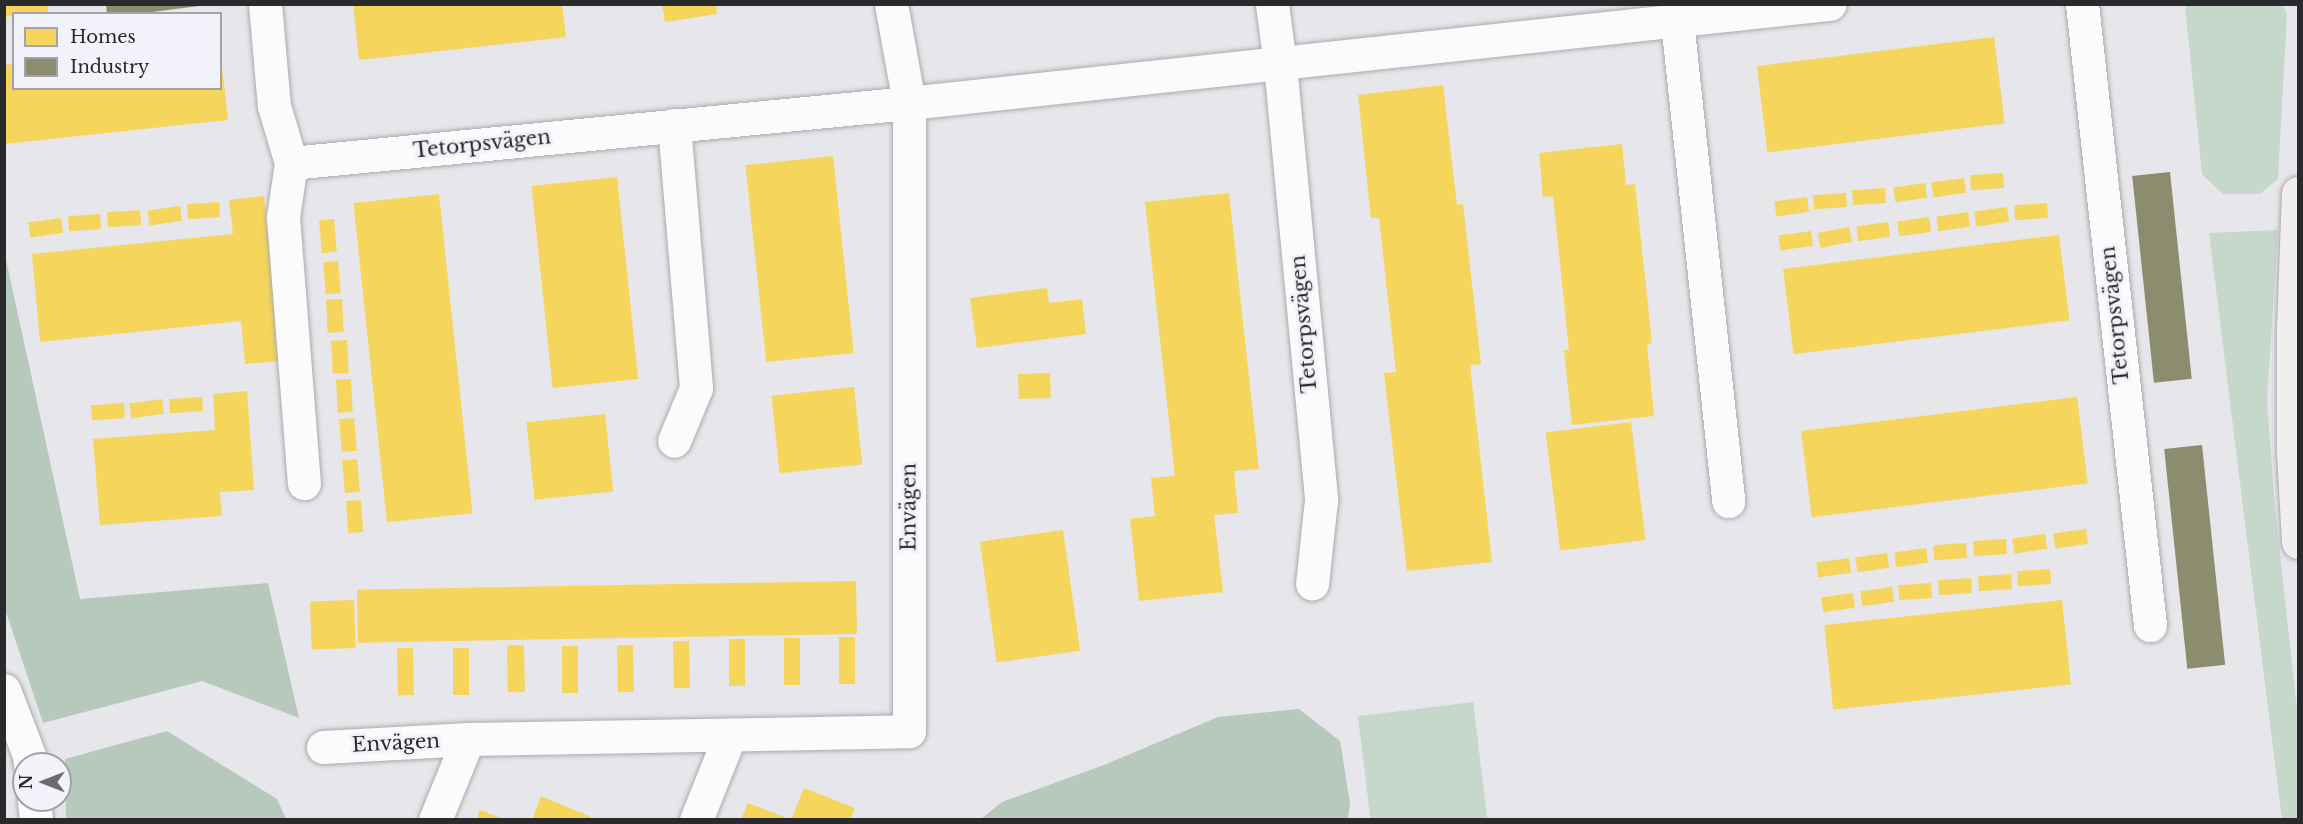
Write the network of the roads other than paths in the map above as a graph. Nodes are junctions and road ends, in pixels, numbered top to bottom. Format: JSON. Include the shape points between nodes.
{"nodes":[{"id":1,"x":265,"y":4,"type":"edge"},
{"id":2,"x":891,"y":4,"type":"edge"},
{"id":3,"x":1272,"y":4,"type":"edge"},
{"id":4,"x":1830,"y":4,"type":"edge"},
{"id":5,"x":2082,"y":4,"type":"edge"},
{"id":6,"x":1677,"y":21,"type":"junction"},
{"id":7,"x":1280,"y":64,"type":"junction"},
{"id":8,"x":909,"y":103,"type":"junction"},
{"id":9,"x":674,"y":125,"type":"junction"},
{"id":10,"x":291,"y":163,"type":"junction"},
{"id":11,"x":2298,"y":193,"type":"edge"},
{"id":12,"x":674,"y":441,"type":"dead end"},
{"id":13,"x":304,"y":483,"type":"dead end"},
{"id":14,"x":1728,"y":501,"type":"dead end"},
{"id":15,"x":2298,"y":542,"type":"edge"},
{"id":16,"x":1312,"y":584,"type":"dead end"},
{"id":17,"x":2150,"y":625,"type":"dead end"},
{"id":18,"x":4,"y":690,"type":"edge"},
{"id":19,"x":730,"y":735,"type":"junction"},
{"id":20,"x":468,"y":739,"type":"junction"},
{"id":21,"x":323,"y":747,"type":"dead end"},
{"id":22,"x":28,"y":752,"type":"edge"},
{"id":23,"x":435,"y":819,"type":"edge"},
{"id":24,"x":696,"y":819,"type":"edge"}],
"edges":[{"from":1,"to":10,"type":"street","via":[[274,106]]},
{"from":2,"to":8,"type":"street"},
{"from":3,"to":7,"type":"street","name":"Tetorpsvägen"},
{"from":4,"to":6,"type":"street","name":"Tetorpsvägen"},
{"from":5,"to":17,"type":"street","name":"Tetorpsvägen"},
{"from":6,"to":7,"type":"street","name":"Tetorpsvägen"},
{"from":6,"to":14,"type":"street"},
{"from":7,"to":8,"type":"street","name":"Tetorpsvägen"},
{"from":7,"to":16,"type":"street","name":"Tetorpsvägen","via":[[1321,500]]},
{"from":8,"to":9,"type":"street","name":"Tetorpsvägen"},
{"from":8,"to":19,"type":"street","name":"Envägen","via":[[909,731]]},
{"from":9,"to":10,"type":"street","name":"Tetorpsvägen"},
{"from":9,"to":12,"type":"street","via":[[696,388]]},
{"from":10,"to":13,"type":"street","via":[[283,217]]},
{"from":11,"to":15,"type":"street","via":[[2293,452]]},
{"from":18,"to":22,"type":"street"},
{"from":19,"to":20,"type":"street","name":"Envägen"},
{"from":19,"to":24,"type":"street"},
{"from":20,"to":21,"type":"street","name":"Envägen"},
{"from":20,"to":23,"type":"street","name":"Envägen"}]}
